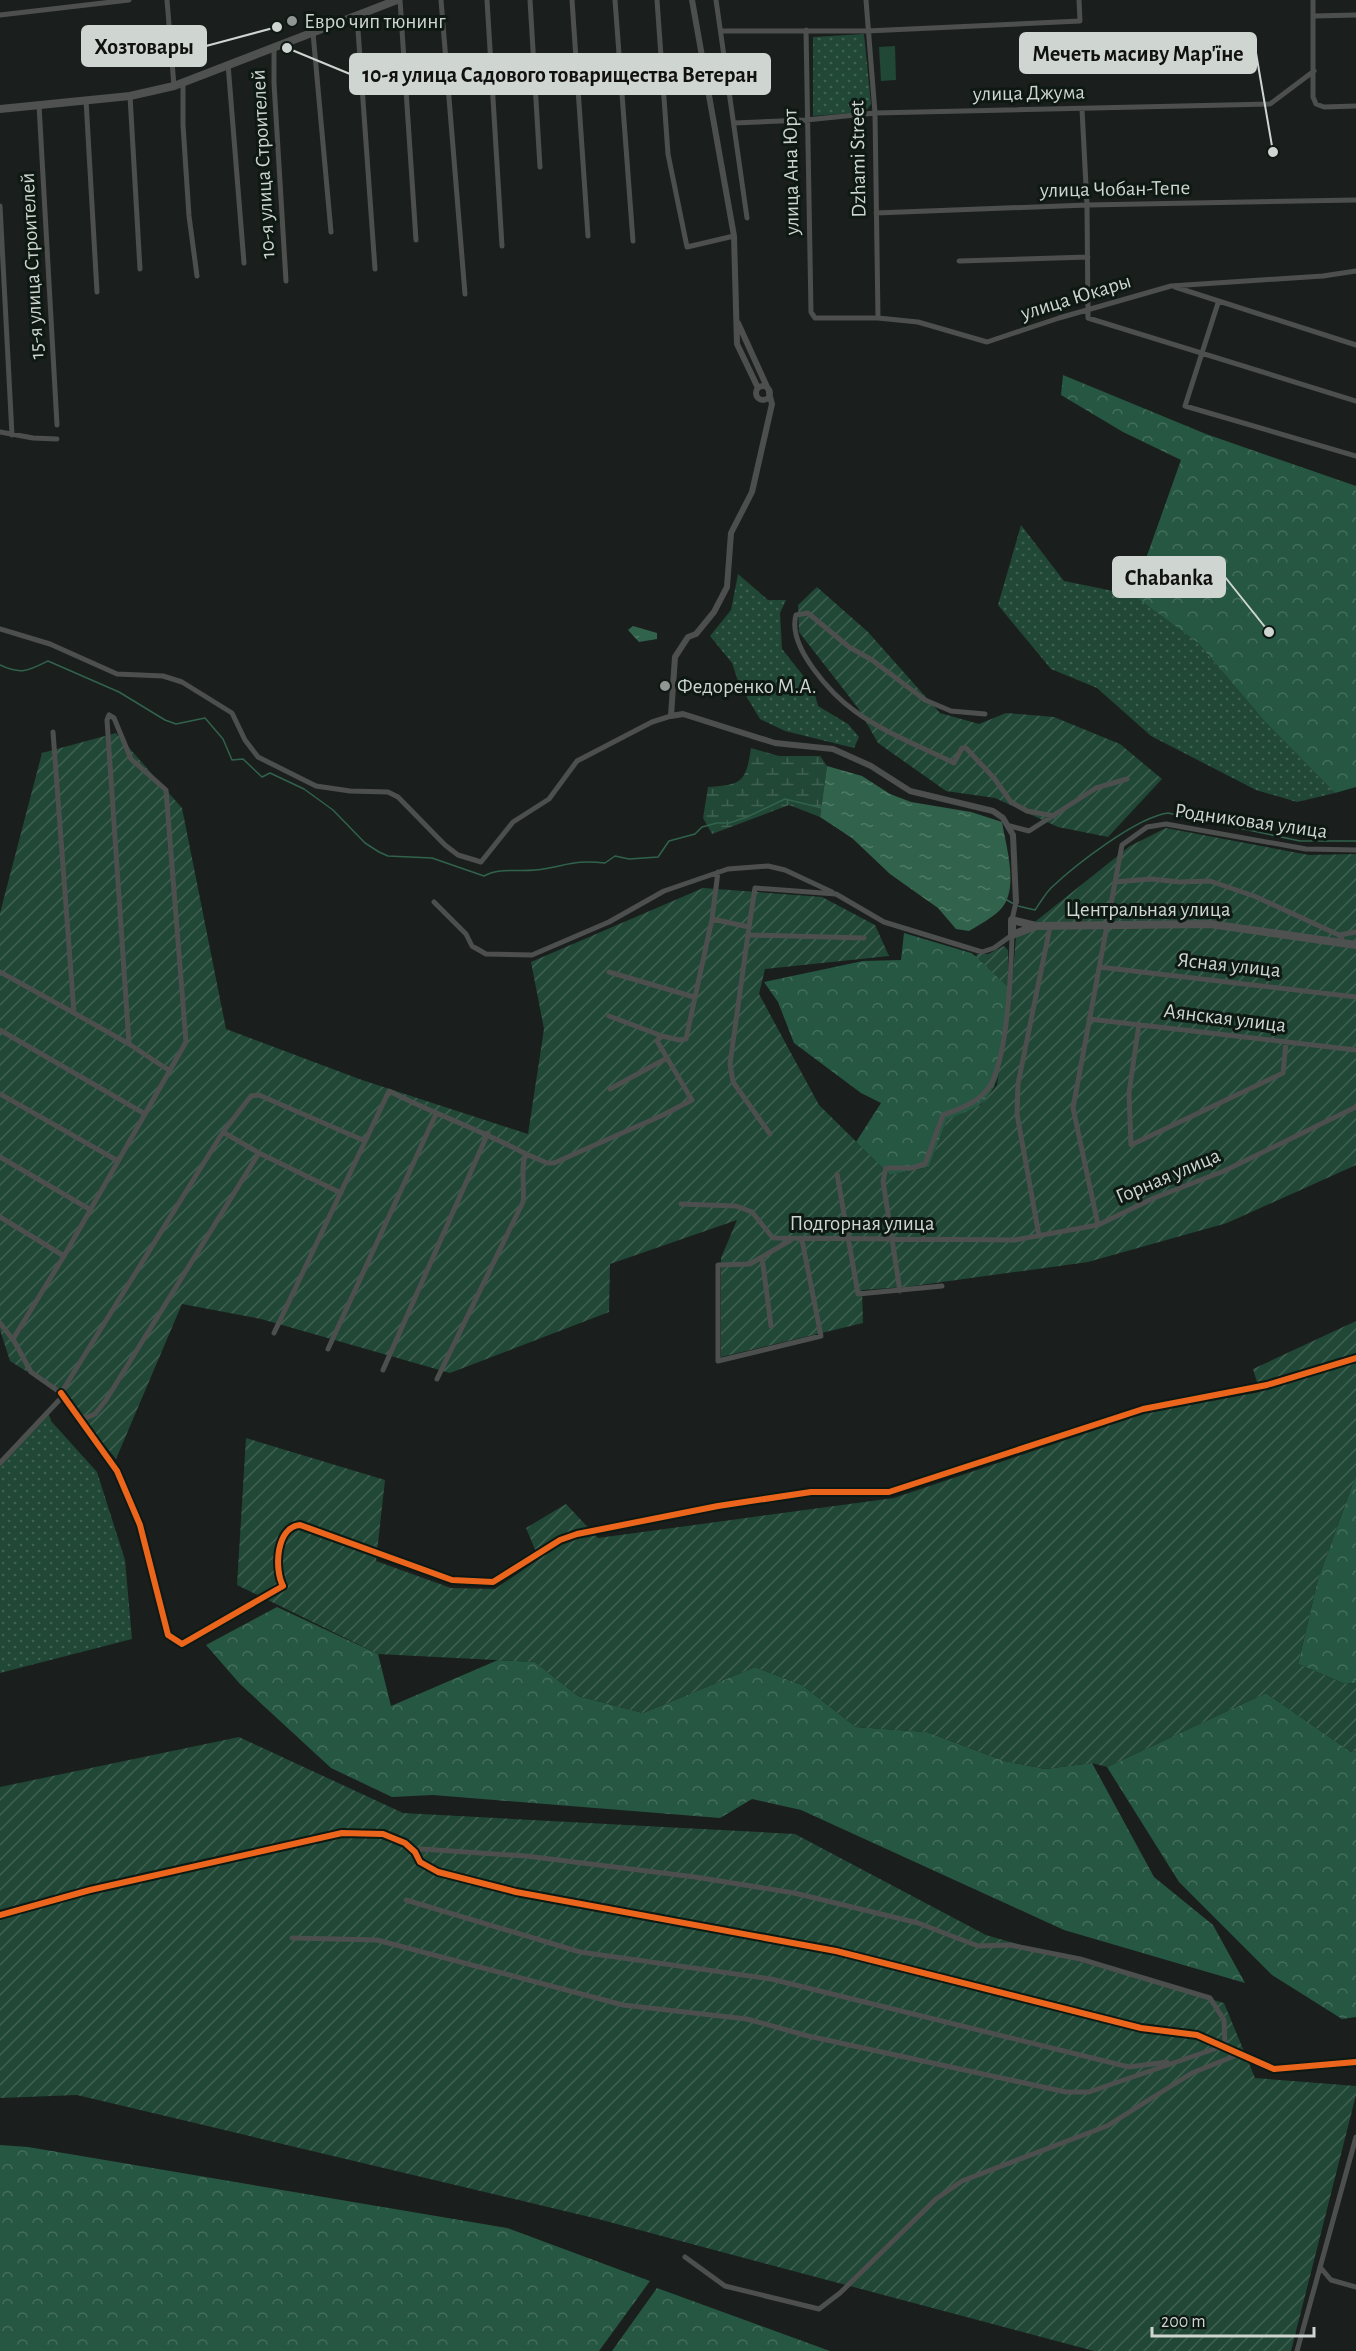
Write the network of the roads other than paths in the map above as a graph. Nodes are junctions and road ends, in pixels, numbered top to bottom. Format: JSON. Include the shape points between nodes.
{"nodes":[{"id":1,"x":129,"y":0,"type":"edge"},
{"id":2,"x":167,"y":0,"type":"edge"},
{"id":3,"x":398,"y":0,"type":"edge"},
{"id":4,"x":441,"y":0,"type":"edge"},
{"id":5,"x":487,"y":0,"type":"edge"},
{"id":6,"x":530,"y":0,"type":"edge"},
{"id":7,"x":572,"y":0,"type":"edge"},
{"id":8,"x":615,"y":0,"type":"edge"},
{"id":9,"x":657,"y":0,"type":"edge"},
{"id":10,"x":692,"y":0,"type":"edge"},
{"id":11,"x":716,"y":0,"type":"edge"},
{"id":12,"x":866,"y":0,"type":"edge"},
{"id":13,"x":1079,"y":0,"type":"edge"},
{"id":14,"x":1313,"y":0,"type":"edge"},
{"id":15,"x":0,"y":15,"type":"edge"},
{"id":16,"x":1356,"y":15,"type":"edge"},
{"id":17,"x":357,"y":16,"type":"junction"},
{"id":18,"x":1314,"y":16,"type":"junction"},
{"id":19,"x":721,"y":30,"type":"junction"},
{"id":20,"x":806,"y":30,"type":"junction"},
{"id":21,"x":867,"y":30,"type":"junction"},
{"id":22,"x":313,"y":33,"type":"junction"},
{"id":23,"x":274,"y":46,"type":"junction"},
{"id":24,"x":228,"y":64,"type":"junction"},
{"id":25,"x":1314,"y":71,"type":"junction"},
{"id":26,"x":707,"y":80,"type":"junction"},
{"id":27,"x":183,"y":83,"type":"junction"},
{"id":28,"x":174,"y":86,"type":"junction"},
{"id":29,"x":664,"y":92,"type":"junction"},
{"id":30,"x":130,"y":96,"type":"junction"},
{"id":31,"x":86,"y":100,"type":"junction"},
{"id":32,"x":39,"y":105,"type":"junction"},
{"id":33,"x":1356,"y":106,"type":"edge"},
{"id":34,"x":0,"y":109,"type":"edge"},
{"id":35,"x":1082,"y":109,"type":"junction"},
{"id":36,"x":875,"y":113,"type":"junction"},
{"id":37,"x":806,"y":120,"type":"junction"},
{"id":38,"x":734,"y":123,"type":"junction"},
{"id":39,"x":540,"y":167,"type":"dead end"},
{"id":40,"x":1356,"y":200,"type":"edge"},
{"id":41,"x":1087,"y":205,"type":"junction"},
{"id":42,"x":0,"y":206,"type":"edge"},
{"id":43,"x":876,"y":213,"type":"junction"},
{"id":44,"x":747,"y":218,"type":"dead end"},
{"id":45,"x":331,"y":232,"type":"dead end"},
{"id":46,"x":588,"y":236,"type":"dead end"},
{"id":47,"x":734,"y":236,"type":"junction"},
{"id":48,"x":416,"y":240,"type":"dead end"},
{"id":49,"x":633,"y":241,"type":"dead end"},
{"id":50,"x":502,"y":246,"type":"dead end"},
{"id":51,"x":1088,"y":257,"type":"junction"},
{"id":52,"x":959,"y":261,"type":"dead end"},
{"id":53,"x":244,"y":262,"type":"dead end"},
{"id":54,"x":140,"y":269,"type":"dead end"},
{"id":55,"x":375,"y":269,"type":"dead end"},
{"id":56,"x":1356,"y":271,"type":"edge"},
{"id":57,"x":197,"y":276,"type":"dead end"},
{"id":58,"x":286,"y":280,"type":"dead end"},
{"id":59,"x":1171,"y":286,"type":"junction"},
{"id":60,"x":97,"y":291,"type":"dead end"},
{"id":61,"x":465,"y":294,"type":"dead end"},
{"id":62,"x":1218,"y":303,"type":"junction"},
{"id":63,"x":736,"y":308,"type":"junction"},
{"id":64,"x":1089,"y":311,"type":"junction"},
{"id":65,"x":811,"y":312,"type":"joint"},
{"id":66,"x":878,"y":318,"type":"junction"},
{"id":67,"x":1356,"y":345,"type":"edge"},
{"id":68,"x":1203,"y":354,"type":"junction"},
{"id":69,"x":758,"y":388,"type":"junction"},
{"id":70,"x":769,"y":391,"type":"junction"},
{"id":71,"x":760,"y":399,"type":"junction"},
{"id":72,"x":1356,"y":401,"type":"edge"},
{"id":73,"x":772,"y":404,"type":"junction"},
{"id":74,"x":57,"y":425,"type":"dead end"},
{"id":75,"x":0,"y":432,"type":"edge"},
{"id":76,"x":12,"y":435,"type":"junction"},
{"id":77,"x":57,"y":439,"type":"dead end"},
{"id":78,"x":1356,"y":456,"type":"edge"},
{"id":79,"x":0,"y":629,"type":"edge"},
{"id":80,"x":672,"y":707,"type":"junction"},
{"id":81,"x":683,"y":714,"type":"junction"},
{"id":82,"x":985,"y":714,"type":"dead end"},
{"id":83,"x":668,"y":717,"type":"junction"},
{"id":84,"x":53,"y":732,"type":"dead end"},
{"id":85,"x":1126,"y":779,"type":"dead end"},
{"id":86,"x":1054,"y":816,"type":"junction"},
{"id":87,"x":1010,"y":826,"type":"junction"},
{"id":88,"x":1356,"y":850,"type":"edge"},
{"id":89,"x":718,"y":872,"type":"junction"},
{"id":90,"x":1115,"y":882,"type":"junction"},
{"id":91,"x":836,"y":894,"type":"junction"},
{"id":92,"x":434,"y":902,"type":"dead end"},
{"id":93,"x":1016,"y":902,"type":"joint"},
{"id":94,"x":712,"y":919,"type":"junction"},
{"id":95,"x":1012,"y":920,"type":"junction"},
{"id":96,"x":1036,"y":926,"type":"junction"},
{"id":97,"x":748,"y":927,"type":"junction"},
{"id":98,"x":1050,"y":927,"type":"junction"},
{"id":99,"x":1106,"y":927,"type":"junction"},
{"id":100,"x":1356,"y":932,"type":"edge"},
{"id":101,"x":749,"y":935,"type":"junction"},
{"id":102,"x":1012,"y":935,"type":"junction"},
{"id":103,"x":1339,"y":935,"type":"junction"},
{"id":104,"x":864,"y":938,"type":"dead end"},
{"id":105,"x":1344,"y":944,"type":"junction"},
{"id":106,"x":1356,"y":945,"type":"edge"},
{"id":107,"x":1099,"y":967,"type":"junction"},
{"id":108,"x":0,"y":972,"type":"edge"},
{"id":109,"x":609,"y":972,"type":"dead end"},
{"id":110,"x":693,"y":997,"type":"junction"},
{"id":111,"x":1356,"y":997,"type":"edge"},
{"id":112,"x":74,"y":1013,"type":"junction"},
{"id":113,"x":609,"y":1016,"type":"dead end"},
{"id":114,"x":1089,"y":1019,"type":"junction"},
{"id":115,"x":1139,"y":1024,"type":"junction"},
{"id":116,"x":0,"y":1030,"type":"edge"},
{"id":117,"x":662,"y":1036,"type":"junction"},
{"id":118,"x":1286,"y":1042,"type":"junction"},
{"id":119,"x":129,"y":1044,"type":"junction"},
{"id":120,"x":1356,"y":1050,"type":"edge"},
{"id":121,"x":667,"y":1058,"type":"junction"},
{"id":122,"x":170,"y":1071,"type":"junction"},
{"id":123,"x":610,"y":1089,"type":"dead end"},
{"id":124,"x":0,"y":1094,"type":"edge"},
{"id":125,"x":1356,"y":1107,"type":"edge"},
{"id":126,"x":145,"y":1114,"type":"junction"},
{"id":127,"x":436,"y":1114,"type":"junction"},
{"id":128,"x":223,"y":1132,"type":"junction"},
{"id":129,"x":488,"y":1134,"type":"junction"},
{"id":130,"x":770,"y":1134,"type":"dead end"},
{"id":131,"x":365,"y":1142,"type":"junction"},
{"id":132,"x":259,"y":1153,"type":"junction"},
{"id":133,"x":525,"y":1154,"type":"junction"},
{"id":134,"x":0,"y":1157,"type":"edge"},
{"id":135,"x":117,"y":1161,"type":"junction"},
{"id":136,"x":837,"y":1173,"type":"dead end"},
{"id":137,"x":341,"y":1192,"type":"junction"},
{"id":138,"x":681,"y":1204,"type":"dead end"},
{"id":139,"x":91,"y":1210,"type":"junction"},
{"id":140,"x":0,"y":1217,"type":"edge"},
{"id":141,"x":1098,"y":1225,"type":"junction"},
{"id":142,"x":1039,"y":1236,"type":"junction"},
{"id":143,"x":848,"y":1239,"type":"junction"},
{"id":144,"x":892,"y":1239,"type":"junction"},
{"id":145,"x":791,"y":1240,"type":"junction"},
{"id":146,"x":802,"y":1240,"type":"junction"},
{"id":147,"x":984,"y":1240,"type":"joint"},
{"id":148,"x":64,"y":1256,"type":"junction"},
{"id":149,"x":762,"y":1257,"type":"junction"},
{"id":150,"x":942,"y":1286,"type":"dead end"},
{"id":151,"x":900,"y":1291,"type":"junction"},
{"id":152,"x":0,"y":1323,"type":"edge"},
{"id":153,"x":771,"y":1326,"type":"dead end"},
{"id":154,"x":274,"y":1333,"type":"dead end"},
{"id":155,"x":14,"y":1341,"type":"junction"},
{"id":156,"x":328,"y":1349,"type":"dead end"},
{"id":157,"x":1356,"y":1358,"type":"edge"},
{"id":158,"x":383,"y":1370,"type":"dead end"},
{"id":159,"x":437,"y":1379,"type":"dead end"},
{"id":160,"x":62,"y":1395,"type":"junction"},
{"id":161,"x":77,"y":1416,"type":"junction"},
{"id":162,"x":0,"y":1463,"type":"edge"},
{"id":163,"x":415,"y":1852,"type":"junction"},
{"id":164,"x":405,"y":1900,"type":"dead end"},
{"id":165,"x":0,"y":1915,"type":"edge"},
{"id":166,"x":292,"y":1938,"type":"dead end"},
{"id":167,"x":1224,"y":2045,"type":"junction"},
{"id":168,"x":1242,"y":2054,"type":"junction"},
{"id":169,"x":1172,"y":2062,"type":"junction"},
{"id":170,"x":1356,"y":2062,"type":"edge"},
{"id":171,"x":1356,"y":2138,"type":"edge"},
{"id":172,"x":685,"y":2256,"type":"dead end"},
{"id":173,"x":1320,"y":2267,"type":"junction"},
{"id":174,"x":1356,"y":2287,"type":"edge"},
{"id":175,"x":1298,"y":2350,"type":"edge"}],
"edges":[{"from":1,"to":15,"type":"street"},
{"from":2,"to":28,"type":"street"},
{"from":3,"to":17,"type":"main road"},
{"from":3,"to":48,"type":"street"},
{"from":4,"to":61,"type":"street"},
{"from":5,"to":50,"type":"street"},
{"from":6,"to":39,"type":"street"},
{"from":7,"to":46,"type":"street"},
{"from":8,"to":49,"type":"street"},
{"from":9,"to":29,"type":"street"},
{"from":10,"to":26,"type":"street"},
{"from":11,"to":19,"type":"street"},
{"from":12,"to":21,"type":"street","name":"Dzhami Street"},
{"from":13,"to":21,"type":"street","via":[[1080,21]]},
{"from":14,"to":18,"type":"street"},
{"from":16,"to":18,"type":"street"},
{"from":17,"to":22,"type":"main road"},
{"from":17,"to":55,"type":"street"},
{"from":18,"to":25,"type":"street"},
{"from":19,"to":20,"type":"street"},
{"from":19,"to":38,"type":"street"},
{"from":20,"to":21,"type":"street"},
{"from":20,"to":37,"type":"street","name":"улица Ана Юрт"},
{"from":21,"to":36,"type":"street","name":"Dzhami Street"},
{"from":22,"to":23,"type":"main road"},
{"from":22,"to":45,"type":"street"},
{"from":23,"to":24,"type":"main road"},
{"from":23,"to":58,"type":"street","name":"10-я улица Строителей"},
{"from":24,"to":27,"type":"main road"},
{"from":24,"to":53,"type":"street"},
{"from":25,"to":33,"type":"street","via":[[1316,104]]},
{"from":25,"to":35,"type":"street","name":"улица Джума","via":[[1270,104]]},
{"from":26,"to":29,"type":"street"},
{"from":26,"to":47,"type":"street"},
{"from":27,"to":28,"type":"main road"},
{"from":27,"to":57,"type":"street","via":[[186,170]]},
{"from":28,"to":30,"type":"main road"},
{"from":29,"to":47,"type":"street","via":[[668,154],[687,247]]},
{"from":30,"to":31,"type":"main road"},
{"from":30,"to":54,"type":"street"},
{"from":31,"to":32,"type":"main road"},
{"from":31,"to":60,"type":"street"},
{"from":32,"to":34,"type":"main road"},
{"from":32,"to":74,"type":"street","name":"15-я улица Строителей"},
{"from":35,"to":36,"type":"street","name":"улица Джума"},
{"from":35,"to":41,"type":"street"},
{"from":36,"to":37,"type":"street","name":"улица Джума"},
{"from":36,"to":43,"type":"street","name":"Dzhami Street"},
{"from":37,"to":38,"type":"street","name":"улица Джума"},
{"from":37,"to":65,"type":"street","name":"улица Ана Юрт"},
{"from":38,"to":44,"type":"street"},
{"from":40,"to":41,"type":"street","name":"улица Чобан-Тепе"},
{"from":41,"to":43,"type":"street","name":"улица Чобан-Тепе"},
{"from":41,"to":51,"type":"street"},
{"from":42,"to":76,"type":"street"},
{"from":43,"to":66,"type":"street","name":"Dzhami Street"},
{"from":47,"to":63,"type":"street"},
{"from":51,"to":52,"type":"street"},
{"from":51,"to":64,"type":"street"},
{"from":56,"to":59,"type":"street","name":"улица Юкары"},
{"from":59,"to":62,"type":"street"},
{"from":59,"to":64,"type":"street","name":"улица Юкары"},
{"from":62,"to":67,"type":"street"},
{"from":62,"to":68,"type":"street"},
{"from":63,"to":69,"type":"street","via":[[736,344]]},
{"from":63,"to":70,"type":"street","via":[[741,335]]},
{"from":64,"to":66,"type":"street","name":"улица Юкары","via":[[987,342],[918,322]]},
{"from":64,"to":68,"type":"street","via":[[1088,318]]},
{"from":65,"to":66,"type":"street","name":"улица Юкары","via":[[815,318]]},
{"from":68,"to":72,"type":"street"},
{"from":68,"to":78,"type":"street","via":[[1185,406]]},
{"from":69,"to":70,"type":"street","via":[[765,386]]},
{"from":69,"to":71,"type":"street","via":[[756,394]]},
{"from":70,"to":71,"type":"street","via":[[766,399]]},
{"from":70,"to":73,"type":"street"},
{"from":71,"to":73,"type":"street"},
{"from":73,"to":80,"type":"street","via":[[752,492],[731,533],[727,587],[714,612],[696,634],[688,637],[675,657]]},
{"from":75,"to":76,"type":"street"},
{"from":76,"to":77,"type":"street"},
{"from":79,"to":83,"type":"street","via":[[50,644],[117,674],[163,676],[182,682],[232,713],[258,757],[316,786],[388,792],[458,855],[481,862],[513,822],[549,799],[577,761]]},
{"from":80,"to":81,"type":"street"},
{"from":80,"to":83,"type":"street"},
{"from":81,"to":83,"type":"street"},
{"from":81,"to":87,"type":"street","via":[[774,743],[833,749],[871,766],[910,791],[993,811]]},
{"from":82,"to":86,"type":"street","via":[[951,711],[925,700],[808,613],[796,615],[794,632],[806,658],[826,685],[856,712],[954,763],[962,748],[966,748],[1011,802],[1027,811]]},
{"from":84,"to":112,"type":"street"},
{"from":85,"to":86,"type":"street","via":[[1096,788]]},
{"from":86,"to":87,"type":"street","via":[[1029,831]]},
{"from":87,"to":93,"type":"street"},
{"from":88,"to":90,"type":"street","name":"Родниковая улица","via":[[1306,849],[1166,824],[1147,827],[1122,845]]},
{"from":89,"to":91,"type":"street","via":[[768,866]]},
{"from":89,"to":92,"type":"street","via":[[664,891],[609,922],[532,956],[486,954],[472,946]]},
{"from":89,"to":94,"type":"street"},
{"from":90,"to":99,"type":"street","name":"Родниковая улица"},
{"from":90,"to":103,"type":"street","via":[[1210,881],[1254,896]]},
{"from":91,"to":97,"type":"street","via":[[755,888]]},
{"from":91,"to":102,"type":"street","via":[[884,922],[982,952]]},
{"from":93,"to":95,"type":"street"},
{"from":94,"to":97,"type":"street"},
{"from":94,"to":110,"type":"street"},
{"from":95,"to":96,"type":"main road"},
{"from":95,"to":102,"type":"main road"},
{"from":96,"to":98,"type":"main road","name":"Центральная улица"},
{"from":96,"to":102,"type":"main road","name":"Центральная улица"},
{"from":97,"to":101,"type":"street"},
{"from":98,"to":99,"type":"main road","name":"Центральная улица"},
{"from":98,"to":142,"type":"street","via":[[1017,1104]]},
{"from":99,"to":105,"type":"main road","name":"Центральная улица","via":[[1210,924]]},
{"from":99,"to":107,"type":"street","name":"Родниковая улица"},
{"from":100,"to":103,"type":"street"},
{"from":101,"to":104,"type":"street"},
{"from":101,"to":130,"type":"street","via":[[730,1064],[734,1082]]},
{"from":102,"to":144,"type":"street","via":[[1011,978],[1000,1054],[991,1083],[974,1102],[943,1115],[925,1164],[886,1168],[883,1181]]},
{"from":103,"to":105,"type":"street"},
{"from":105,"to":106,"type":"main road","name":"Центральная улица"},
{"from":107,"to":111,"type":"street","name":"Ясная улица"},
{"from":107,"to":114,"type":"street","name":"Родниковая улица"},
{"from":108,"to":112,"type":"street"},
{"from":109,"to":110,"type":"street"},
{"from":110,"to":117,"type":"street","via":[[686,1039]]},
{"from":112,"to":119,"type":"street"},
{"from":113,"to":117,"type":"street"},
{"from":114,"to":115,"type":"street","name":"Аянская улица"},
{"from":114,"to":141,"type":"street","name":"Родниковая улица","via":[[1073,1108]]},
{"from":115,"to":118,"type":"street","name":"Аянская улица"},
{"from":115,"to":118,"type":"street","via":[[1130,1093],[1131,1145],[1283,1073]]},
{"from":116,"to":126,"type":"street"},
{"from":117,"to":121,"type":"street","via":[[657,1041]]},
{"from":118,"to":120,"type":"street","name":"Аянская улица"},
{"from":119,"to":122,"type":"street"},
{"from":119,"to":122,"type":"street","via":[[106,720],[109,715],[114,718],[131,759],[166,790],[186,1042]]},
{"from":121,"to":123,"type":"street"},
{"from":121,"to":133,"type":"street","via":[[692,1100],[554,1163]]},
{"from":122,"to":126,"type":"street"},
{"from":124,"to":135,"type":"street"},
{"from":125,"to":141,"type":"street","name":"Горная улица","via":[[1224,1171]]},
{"from":126,"to":135,"type":"street"},
{"from":127,"to":129,"type":"street"},
{"from":127,"to":131,"type":"street","via":[[389,1091]]},
{"from":127,"to":156,"type":"street"},
{"from":128,"to":131,"type":"street","via":[[245,1101],[259,1095]]},
{"from":128,"to":132,"type":"street"},
{"from":128,"to":160,"type":"street"},
{"from":129,"to":133,"type":"street"},
{"from":129,"to":158,"type":"street"},
{"from":131,"to":137,"type":"street"},
{"from":132,"to":137,"type":"street"},
{"from":132,"to":161,"type":"street","via":[[106,1400],[95,1414]]},
{"from":133,"to":159,"type":"street","via":[[523,1202]]},
{"from":134,"to":139,"type":"street"},
{"from":135,"to":139,"type":"street"},
{"from":136,"to":143,"type":"street"},
{"from":137,"to":154,"type":"street"},
{"from":138,"to":145,"type":"street","name":"Подгорная улица","via":[[736,1206],[752,1212],[773,1238]]},
{"from":139,"to":148,"type":"street"},
{"from":140,"to":148,"type":"street"},
{"from":141,"to":142,"type":"street","name":"Горная улица"},
{"from":142,"to":147,"type":"street","name":"Горная улица"},
{"from":143,"to":144,"type":"street","name":"Подгорная улица"},
{"from":143,"to":146,"type":"street","name":"Подгорная улица"},
{"from":143,"to":151,"type":"street","via":[[858,1294]]},
{"from":144,"to":147,"type":"street","name":"Подгорная улица"},
{"from":144,"to":151,"type":"street"},
{"from":145,"to":146,"type":"street","name":"Подгорная улица"},
{"from":145,"to":149,"type":"street"},
{"from":146,"to":149,"type":"street","via":[[821,1336],[718,1361],[718,1265],[750,1264]]},
{"from":148,"to":155,"type":"street"},
{"from":149,"to":153,"type":"street"},
{"from":150,"to":151,"type":"street"},
{"from":152,"to":155,"type":"street"},
{"from":155,"to":160,"type":"street","via":[[31,1372]]},
{"from":157,"to":161,"type":"street","via":[[1267,1385],[1143,1409],[889,1492],[812,1492],[577,1534],[560,1540],[493,1582],[452,1580],[295,1525],[286,1532],[278,1557],[276,1569],[283,1586],[182,1644],[168,1635],[140,1525],[117,1471]]},
{"from":160,"to":161,"type":"street"},
{"from":160,"to":162,"type":"street"},
{"from":163,"to":165,"type":"street","via":[[383,1834],[342,1833],[90,1890]]},
{"from":163,"to":167,"type":"street","via":[[420,1862],[438,1872],[516,1892],[836,1951],[1141,2028],[1197,2035]]},
{"from":163,"to":167,"type":"street","via":[[421,1849],[526,1856],[783,1891],[918,1923],[978,1946],[1010,1945],[1080,1959],[1210,1998],[1224,2020]]},
{"from":164,"to":169,"type":"street","via":[[580,1952],[771,1979],[1129,2067]]},
{"from":166,"to":169,"type":"street","via":[[377,1940],[623,2005],[747,2019],[1066,2092],[1089,2092]]},
{"from":167,"to":168,"type":"street"},
{"from":167,"to":169,"type":"street"},
{"from":168,"to":170,"type":"street","via":[[1274,2069]]},
{"from":168,"to":172,"type":"street","via":[[1192,2073],[1107,2126],[962,2181],[936,2199],[840,2294],[819,2308],[725,2286]]},
{"from":171,"to":173,"type":"street"},
{"from":173,"to":174,"type":"street","via":[[1331,2280]]},
{"from":173,"to":175,"type":"street"}]}
